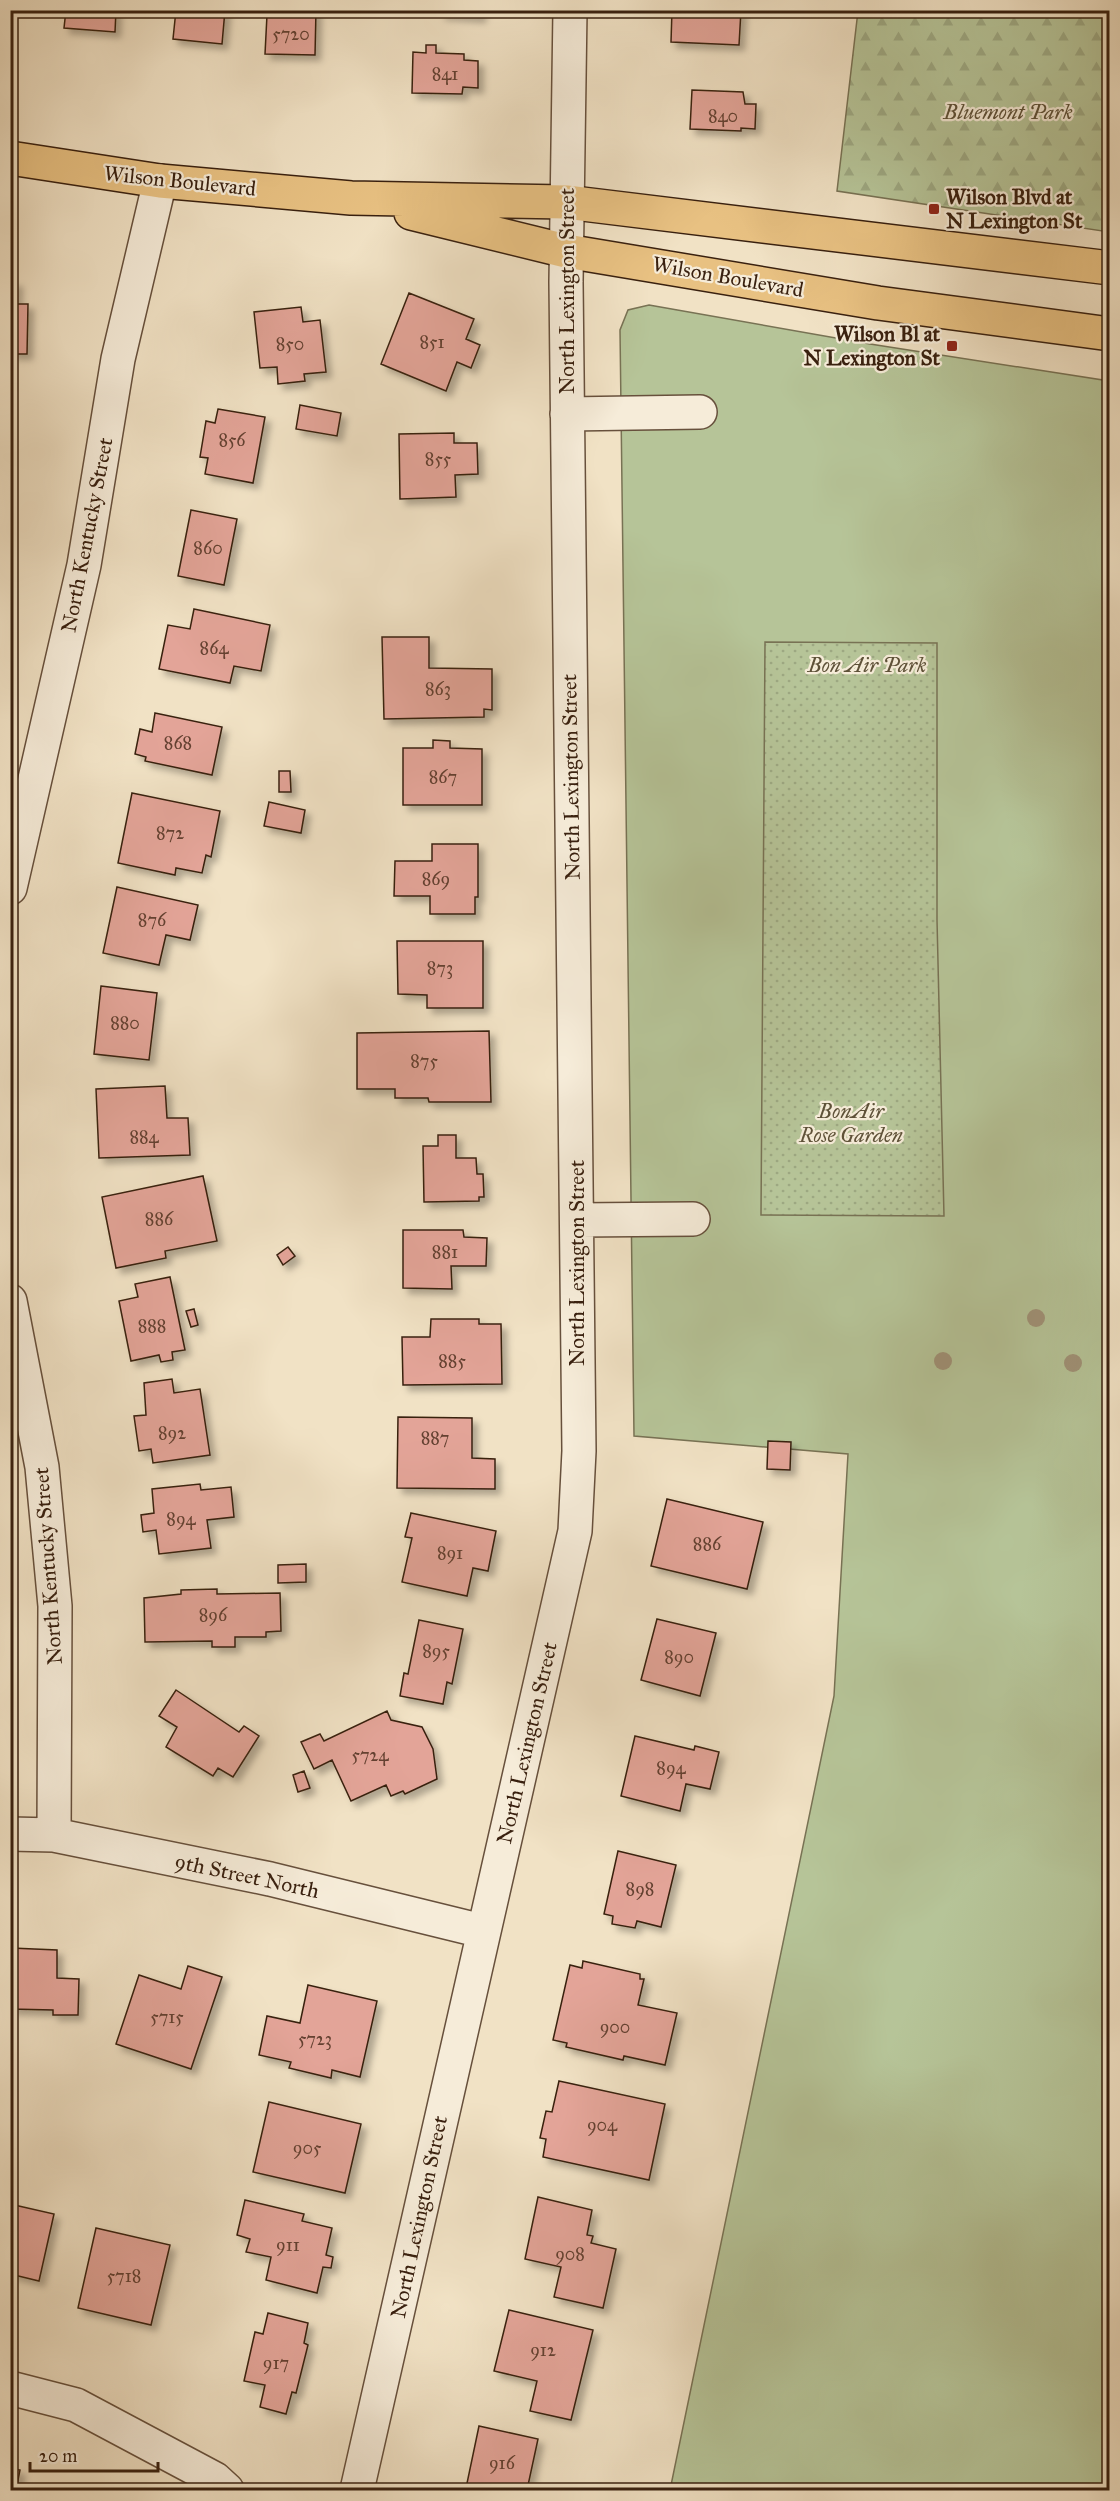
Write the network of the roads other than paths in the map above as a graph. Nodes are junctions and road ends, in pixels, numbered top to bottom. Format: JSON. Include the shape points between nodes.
{"nodes":[{"id":1,"x":570,"y":10,"type":"edge"},
{"id":2,"x":10,"y":158,"type":"edge"},
{"id":3,"x":160,"y":181,"type":"junction"},
{"id":4,"x":351,"y":198,"type":"junction"},
{"id":5,"x":566,"y":202,"type":"junction"},
{"id":6,"x":566,"y":251,"type":"junction"},
{"id":7,"x":1110,"y":268,"type":"edge"},
{"id":8,"x":1110,"y":334,"type":"edge"},
{"id":9,"x":700,"y":412,"type":"dead end"},
{"id":10,"x":567,"y":414,"type":"junction"},
{"id":11,"x":10,"y":888,"type":"edge"},
{"id":12,"x":693,"y":1219,"type":"dead end"},
{"id":13,"x":577,"y":1220,"type":"junction"},
{"id":14,"x":10,"y":1301,"type":"edge"},
{"id":15,"x":10,"y":1834,"type":"edge"},
{"id":16,"x":54,"y":1835,"type":"junction"},
{"id":17,"x":482,"y":1931,"type":"junction"},
{"id":18,"x":10,"y":2388,"type":"edge"},
{"id":19,"x":227,"y":2490,"type":"edge"},
{"id":20,"x":357,"y":2490,"type":"edge"}],
"edges":[{"from":1,"to":5,"type":"street","name":"North Lexington Street"},
{"from":2,"to":3,"type":"main road","name":"Wilson Boulevard"},
{"from":3,"to":4,"type":"main road","name":"Wilson Boulevard"},
{"from":3,"to":11,"type":"street","name":"North Kentucky Street","via":[[118,359],[84,565]]},
{"from":4,"to":5,"type":"main road","name":"Wilson Boulevard"},
{"from":4,"to":6,"type":"main road","name":"Wilson Boulevard"},
{"from":5,"to":6,"type":"street","name":"North Lexington Street"},
{"from":5,"to":7,"type":"main road","name":"Wilson Boulevard"},
{"from":6,"to":8,"type":"main road","name":"Wilson Boulevard","via":[[878,303]]},
{"from":6,"to":10,"type":"street","name":"North Lexington Street"},
{"from":9,"to":10,"type":"street"},
{"from":10,"to":13,"type":"street","name":"North Lexington Street"},
{"from":12,"to":13,"type":"street"},
{"from":13,"to":17,"type":"street","name":"North Lexington Street","via":[[579,1451],[575,1531]]},
{"from":14,"to":16,"type":"street","name":"North Kentucky Street","via":[[42,1467],[55,1606]]},
{"from":15,"to":16,"type":"street","name":"9th Street North"},
{"from":16,"to":17,"type":"street","name":"9th Street North","via":[[270,1879]]},
{"from":17,"to":20,"type":"street","name":"North Lexington Street"},
{"from":18,"to":19,"type":"street","via":[[76,2405],[215,2479]]}]}
